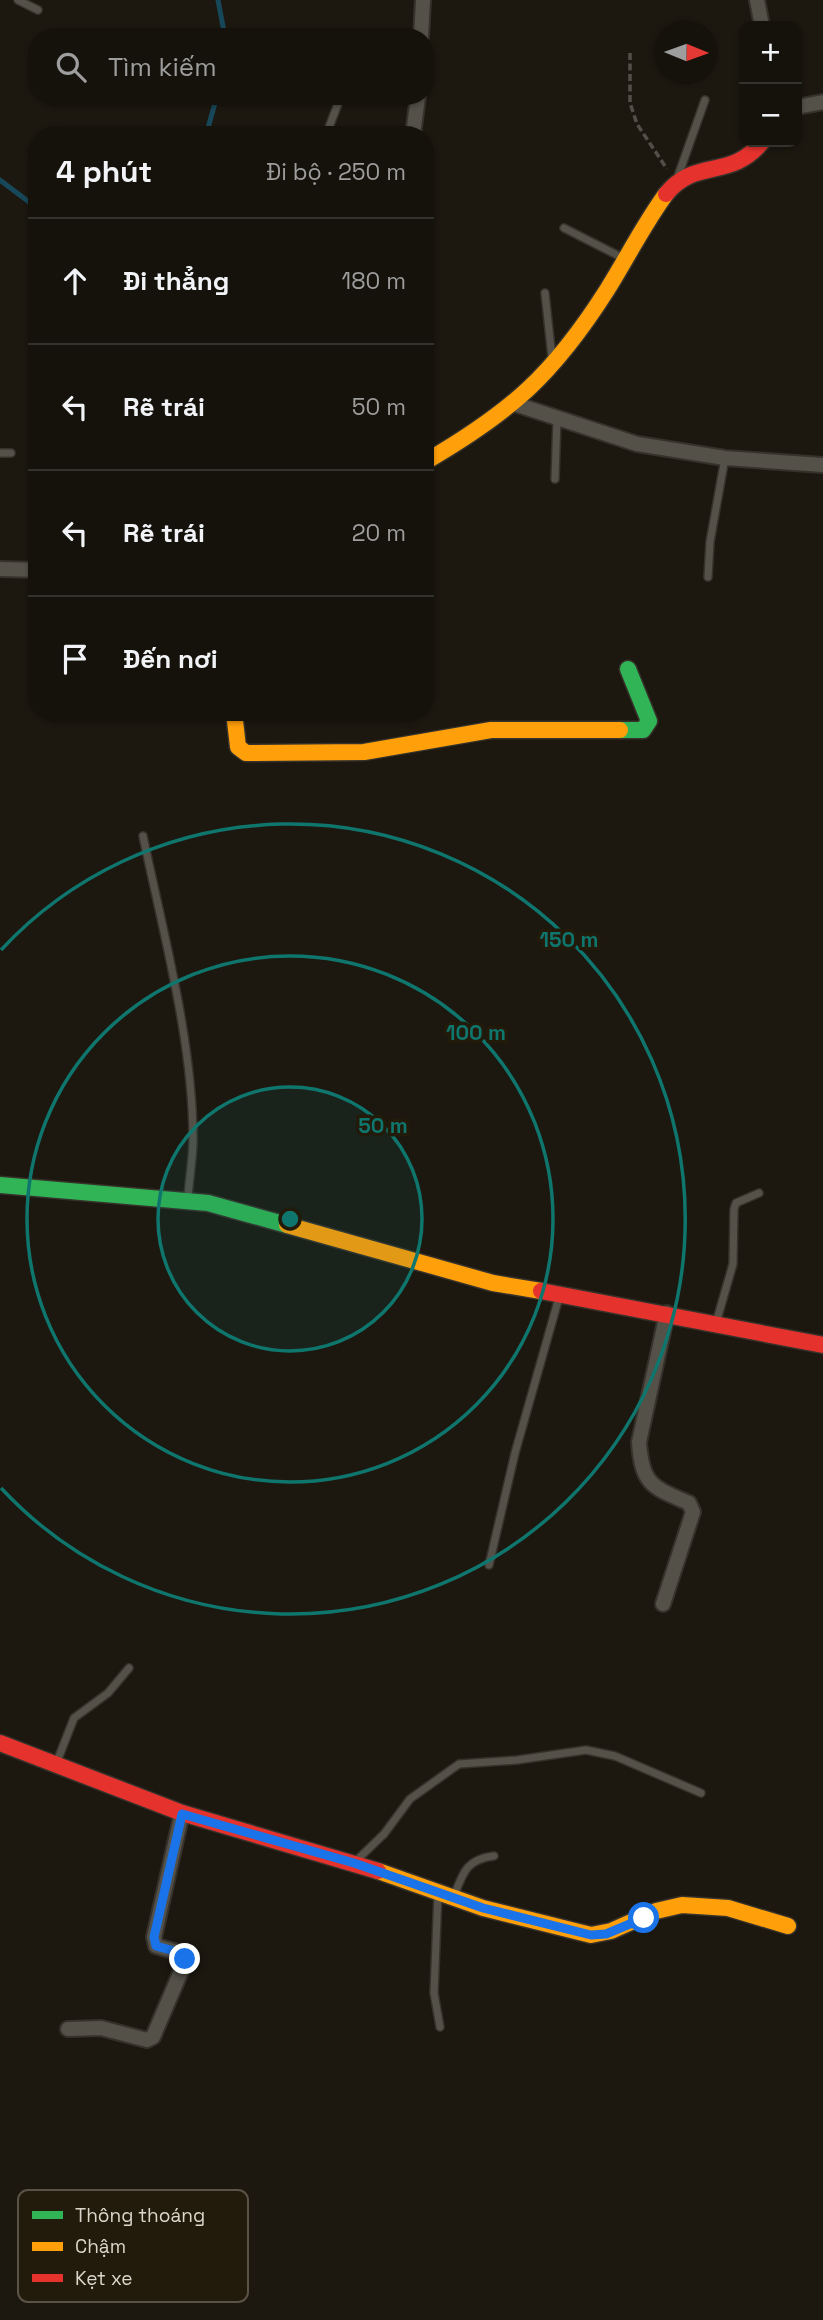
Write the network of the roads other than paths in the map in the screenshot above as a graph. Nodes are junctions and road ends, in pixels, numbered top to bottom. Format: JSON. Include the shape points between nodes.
{"nodes":[{"id":1,"x":18,"y":0,"type":"edge"},
{"id":2,"x":423,"y":0,"type":"edge"},
{"id":3,"x":757,"y":0,"type":"edge"},
{"id":4,"x":38,"y":10,"type":"dead end"},
{"id":5,"x":761,"y":21,"type":"edge"},
{"id":6,"x":421,"y":28,"type":"edge"},
{"id":7,"x":705,"y":100,"type":"dead end"},
{"id":8,"x":823,"y":102,"type":"edge"},
{"id":9,"x":338,"y":105,"type":"edge"},
{"id":10,"x":417,"y":105,"type":"edge"},
{"id":11,"x":802,"y":106,"type":"edge"},
{"id":12,"x":329,"y":126,"type":"edge"},
{"id":13,"x":414,"y":126,"type":"edge"},
{"id":14,"x":758,"y":147,"type":"edge"},
{"id":15,"x":675,"y":182,"type":"junction"},
{"id":16,"x":564,"y":228,"type":"dead end"},
{"id":17,"x":627,"y":260,"type":"junction"},
{"id":18,"x":545,"y":293,"type":"dead end"},
{"id":19,"x":552,"y":362,"type":"junction"},
{"id":20,"x":515,"y":404,"type":"junction"},
{"id":21,"x":557,"y":417,"type":"junction"},
{"id":22,"x":0,"y":453,"type":"edge"},
{"id":23,"x":11,"y":453,"type":"dead end"},
{"id":24,"x":434,"y":455,"type":"edge"},
{"id":25,"x":725,"y":458,"type":"junction"},
{"id":26,"x":823,"y":465,"type":"edge"},
{"id":27,"x":555,"y":479,"type":"dead end"},
{"id":28,"x":0,"y":569,"type":"edge"},
{"id":29,"x":28,"y":570,"type":"edge"},
{"id":30,"x":708,"y":577,"type":"dead end"},
{"id":31,"x":628,"y":669,"type":"dead end"},
{"id":32,"x":235,"y":721,"type":"edge"},
{"id":33,"x":143,"y":836,"type":"dead end"},
{"id":34,"x":0,"y":1185,"type":"edge"},
{"id":35,"x":759,"y":1193,"type":"dead end"},
{"id":36,"x":188,"y":1199,"type":"junction"},
{"id":37,"x":560,"y":1294,"type":"junction"},
{"id":38,"x":667,"y":1313,"type":"junction"},
{"id":39,"x":716,"y":1324,"type":"junction"},
{"id":40,"x":823,"y":1345,"type":"edge"},
{"id":41,"x":489,"y":1565,"type":"dead end"},
{"id":42,"x":663,"y":1604,"type":"dead end"},
{"id":43,"x":129,"y":1668,"type":"dead end"},
{"id":44,"x":0,"y":1742,"type":"edge"},
{"id":45,"x":55,"y":1765,"type":"junction"},
{"id":46,"x":701,"y":1793,"type":"dead end"},
{"id":47,"x":182,"y":1814,"type":"junction"},
{"id":48,"x":494,"y":1856,"type":"dead end"},
{"id":49,"x":354,"y":1863,"type":"junction"},
{"id":50,"x":446,"y":1895,"type":"junction"},
{"id":51,"x":788,"y":1926,"type":"dead end"},
{"id":52,"x":440,"y":2027,"type":"dead end"},
{"id":53,"x":68,"y":2029,"type":"dead end"}],
"edges":[{"from":1,"to":4,"type":"lane"},
{"from":2,"to":6,"type":"street"},
{"from":3,"to":5,"type":"street"},
{"from":7,"to":15,"type":"lane"},
{"from":8,"to":11,"type":"street"},
{"from":9,"to":12,"type":"lane"},
{"from":10,"to":13,"type":"street"},
{"from":14,"to":15,"type":"street","via":[[749,159],[731,168],[689,174]]},
{"from":15,"to":17,"type":"street"},
{"from":16,"to":17,"type":"lane"},
{"from":17,"to":19,"type":"street","via":[[599,304]]},
{"from":18,"to":19,"type":"lane"},
{"from":19,"to":20,"type":"street"},
{"from":20,"to":21,"type":"street"},
{"from":20,"to":24,"type":"street"},
{"from":21,"to":25,"type":"street","via":[[637,444]]},
{"from":21,"to":27,"type":"lane"},
{"from":22,"to":23,"type":"lane"},
{"from":25,"to":26,"type":"street"},
{"from":25,"to":30,"type":"lane"},
{"from":28,"to":29,"type":"street"},
{"from":31,"to":32,"type":"street","via":[[649,721],[643,730],[491,730],[364,751],[246,753],[238,747]]},
{"from":33,"to":36,"type":"lane","via":[[185,1059],[193,1139]]},
{"from":34,"to":36,"type":"street"},
{"from":35,"to":39,"type":"lane","via":[[736,1203],[734,1209],[733,1264]]},
{"from":36,"to":37,"type":"street","via":[[493,1283]]},
{"from":37,"to":38,"type":"street"},
{"from":37,"to":41,"type":"lane"},
{"from":38,"to":39,"type":"street"},
{"from":38,"to":42,"type":"street","via":[[640,1455],[649,1483],[690,1503],[693,1512]]},
{"from":39,"to":40,"type":"street"},
{"from":43,"to":45,"type":"lane","via":[[108,1693],[74,1718]]},
{"from":44,"to":45,"type":"street"},
{"from":45,"to":47,"type":"street"},
{"from":46,"to":49,"type":"lane","via":[[615,1756],[586,1750],[459,1764],[410,1799]]},
{"from":47,"to":49,"type":"street"},
{"from":47,"to":53,"type":"street","via":[[154,1937],[156,1946],[181,1953],[185,1962],[153,2037],[147,2040],[95,2027]]},
{"from":48,"to":50,"type":"lane","via":[[471,1862]]},
{"from":49,"to":50,"type":"street"},
{"from":50,"to":51,"type":"street","via":[[591,1935],[606,1934],[664,1908],[698,1903]]},
{"from":50,"to":52,"type":"lane","via":[[434,1993]]}]}
